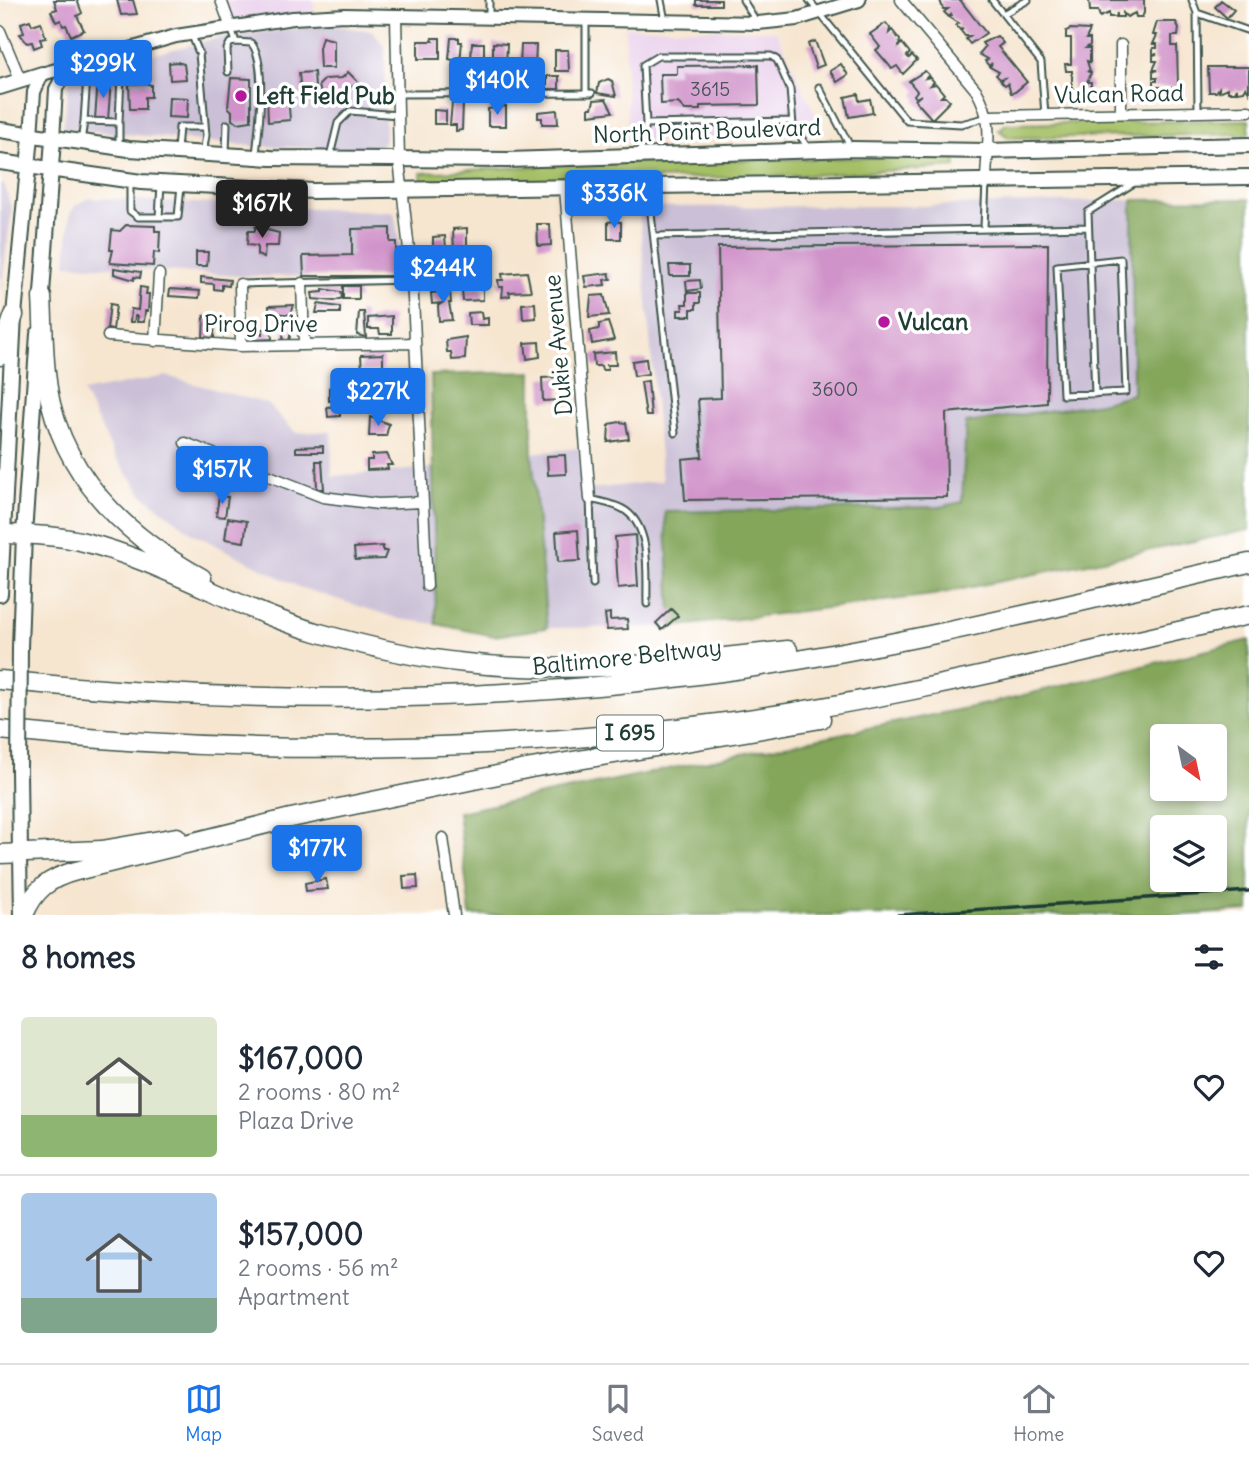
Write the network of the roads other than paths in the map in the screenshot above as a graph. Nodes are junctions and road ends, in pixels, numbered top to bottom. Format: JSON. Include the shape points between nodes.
{"nodes":[{"id":1,"x":221,"y":0,"type":"edge"},
{"id":2,"x":489,"y":0,"type":"edge"},
{"id":3,"x":661,"y":0,"type":"edge"},
{"id":4,"x":743,"y":0,"type":"edge"},
{"id":5,"x":809,"y":0,"type":"edge"},
{"id":6,"x":859,"y":0,"type":"edge"},
{"id":7,"x":901,"y":0,"type":"edge"},
{"id":8,"x":992,"y":0,"type":"edge"},
{"id":9,"x":1028,"y":0,"type":"edge"},
{"id":10,"x":1192,"y":0,"type":"edge"},
{"id":11,"x":820,"y":13,"type":"junction"},
{"id":12,"x":1197,"y":13,"type":"junction"},
{"id":13,"x":1003,"y":14,"type":"junction"},
{"id":14,"x":396,"y":17,"type":"junction"},
{"id":15,"x":489,"y":19,"type":"junction"},
{"id":16,"x":586,"y":20,"type":"junction"},
{"id":17,"x":665,"y":22,"type":"junction"},
{"id":18,"x":758,"y":23,"type":"junction"},
{"id":19,"x":230,"y":25,"type":"junction"},
{"id":20,"x":0,"y":31,"type":"edge"},
{"id":21,"x":1249,"y":31,"type":"edge"},
{"id":22,"x":191,"y":33,"type":"junction"},
{"id":23,"x":236,"y":42,"type":"junction"},
{"id":24,"x":1121,"y":45,"type":"dead end"},
{"id":25,"x":122,"y":50,"type":"junction"},
{"id":26,"x":69,"y":65,"type":"junction"},
{"id":27,"x":123,"y":65,"type":"junction"},
{"id":28,"x":88,"y":66,"type":"junction"},
{"id":29,"x":228,"y":72,"type":"dead end"},
{"id":30,"x":42,"y":74,"type":"junction"},
{"id":31,"x":21,"y":81,"type":"junction"},
{"id":32,"x":0,"y":87,"type":"edge"},
{"id":33,"x":819,"y":87,"type":"dead end"},
{"id":34,"x":397,"y":94,"type":"junction"},
{"id":35,"x":1249,"y":111,"type":"edge"},
{"id":36,"x":1198,"y":112,"type":"junction"},
{"id":37,"x":1121,"y":113,"type":"junction"},
{"id":38,"x":1045,"y":115,"type":"junction"},
{"id":39,"x":398,"y":116,"type":"junction"},
{"id":40,"x":989,"y":116,"type":"junction"},
{"id":41,"x":84,"y":121,"type":"junction"},
{"id":42,"x":791,"y":121,"type":"junction"},
{"id":43,"x":119,"y":122,"type":"junction"},
{"id":44,"x":228,"y":124,"type":"dead end"},
{"id":45,"x":646,"y":124,"type":"junction"},
{"id":46,"x":205,"y":127,"type":"junction"},
{"id":47,"x":0,"y":130,"type":"edge"},
{"id":48,"x":31,"y":136,"type":"junction"},
{"id":49,"x":53,"y":139,"type":"junction"},
{"id":50,"x":81,"y":143,"type":"junction"},
{"id":51,"x":1249,"y":145,"type":"edge"},
{"id":52,"x":119,"y":148,"type":"junction"},
{"id":53,"x":852,"y":149,"type":"junction"},
{"id":54,"x":810,"y":150,"type":"junction"},
{"id":55,"x":987,"y":151,"type":"junction"},
{"id":56,"x":177,"y":152,"type":"junction"},
{"id":57,"x":203,"y":155,"type":"junction"},
{"id":58,"x":226,"y":156,"type":"junction"},
{"id":59,"x":640,"y":156,"type":"junction"},
{"id":60,"x":256,"y":158,"type":"junction"},
{"id":61,"x":329,"y":159,"type":"junction"},
{"id":62,"x":399,"y":160,"type":"junction"},
{"id":63,"x":0,"y":162,"type":"edge"},
{"id":64,"x":30,"y":167,"type":"junction"},
{"id":65,"x":51,"y":170,"type":"junction"},
{"id":66,"x":1249,"y":177,"type":"edge"},
{"id":67,"x":986,"y":179,"type":"junction"},
{"id":68,"x":1139,"y":179,"type":"junction"},
{"id":69,"x":130,"y":181,"type":"junction"},
{"id":70,"x":161,"y":184,"type":"junction"},
{"id":71,"x":181,"y":186,"type":"junction"},
{"id":72,"x":648,"y":186,"type":"junction"},
{"id":73,"x":565,"y":188,"type":"junction"},
{"id":74,"x":402,"y":189,"type":"junction"},
{"id":75,"x":159,"y":217,"type":"junction"},
{"id":76,"x":984,"y":227,"type":"junction"},
{"id":77,"x":1088,"y":227,"type":"junction"},
{"id":78,"x":654,"y":236,"type":"junction"},
{"id":79,"x":1092,"y":262,"type":"junction"},
{"id":80,"x":485,"y":273,"type":"dead end"},
{"id":81,"x":159,"y":274,"type":"dead end"},
{"id":82,"x":412,"y":278,"type":"junction"},
{"id":83,"x":302,"y":283,"type":"junction"},
{"id":84,"x":240,"y":284,"type":"joint"},
{"id":85,"x":42,"y":297,"type":"junction"},
{"id":86,"x":14,"y":315,"type":"junction"},
{"id":87,"x":108,"y":336,"type":"dead end"},
{"id":88,"x":155,"y":341,"type":"junction"},
{"id":89,"x":304,"y":343,"type":"junction"},
{"id":90,"x":415,"y":343,"type":"junction"},
{"id":91,"x":241,"y":346,"type":"junction"},
{"id":92,"x":0,"y":356,"type":"edge"},
{"id":93,"x":1095,"y":394,"type":"junction"},
{"id":94,"x":675,"y":433,"type":"dead end"},
{"id":95,"x":186,"y":443,"type":"dead end"},
{"id":96,"x":590,"y":499,"type":"junction"},
{"id":97,"x":422,"y":502,"type":"junction"},
{"id":98,"x":1,"y":534,"type":"edge"},
{"id":99,"x":24,"y":534,"type":"junction"},
{"id":100,"x":1249,"y":563,"type":"edge"},
{"id":101,"x":593,"y":584,"type":"dead end"},
{"id":102,"x":426,"y":586,"type":"dead end"},
{"id":103,"x":0,"y":594,"type":"edge"},
{"id":104,"x":647,"y":604,"type":"dead end"},
{"id":105,"x":1249,"y":615,"type":"edge"},
{"id":106,"x":978,"y":625,"type":"junction"},
{"id":107,"x":312,"y":631,"type":"junction"},
{"id":108,"x":1018,"y":667,"type":"junction"},
{"id":109,"x":0,"y":680,"type":"edge"},
{"id":110,"x":0,"y":730,"type":"edge"},
{"id":111,"x":291,"y":818,"type":"junction"},
{"id":112,"x":443,"y":838,"type":"dead end"},
{"id":113,"x":0,"y":853,"type":"edge"},
{"id":114,"x":20,"y":854,"type":"junction"},
{"id":115,"x":22,"y":915,"type":"edge"},
{"id":116,"x":454,"y":915,"type":"edge"}],
"edges":[{"from":1,"to":19,"type":"street"},
{"from":2,"to":15,"type":"lane"},
{"from":3,"to":17,"type":"lane"},
{"from":4,"to":18,"type":"lane"},
{"from":5,"to":11,"type":"lane"},
{"from":6,"to":11,"type":"street"},
{"from":7,"to":40,"type":"street","via":[[976,90]]},
{"from":8,"to":13,"type":"lane"},
{"from":9,"to":13,"type":"lane"},
{"from":10,"to":12,"type":"lane"},
{"from":11,"to":18,"type":"street"},
{"from":11,"to":40,"type":"lane","via":[[907,121],[967,124]]},
{"from":12,"to":21,"type":"lane"},
{"from":12,"to":36,"type":"lane"},
{"from":13,"to":38,"type":"lane","via":[[1041,62]]},
{"from":14,"to":15,"type":"street"},
{"from":14,"to":19,"type":"street","via":[[345,15]]},
{"from":14,"to":34,"type":"street"},
{"from":15,"to":16,"type":"street"},
{"from":16,"to":17,"type":"street"},
{"from":16,"to":34,"type":"lane","via":[[589,93]]},
{"from":17,"to":18,"type":"street"},
{"from":19,"to":22,"type":"street"},
{"from":19,"to":23,"type":"lane"},
{"from":20,"to":31,"type":"street"},
{"from":22,"to":25,"type":"street"},
{"from":22,"to":46,"type":"lane","via":[[199,53]]},
{"from":23,"to":29,"type":"lane","via":[[227,49]]},
{"from":23,"to":60,"type":"lane","via":[[251,43],[257,49]]},
{"from":24,"to":37,"type":"street"},
{"from":25,"to":27,"type":"lane"},
{"from":25,"to":28,"type":"street"},
{"from":26,"to":28,"type":"street"},
{"from":26,"to":30,"type":"street"},
{"from":26,"to":49,"type":"street","via":[[56,89]]},
{"from":27,"to":28,"type":"lane"},
{"from":27,"to":43,"type":"lane"},
{"from":28,"to":41,"type":"lane"},
{"from":30,"to":31,"type":"main road"},
{"from":30,"to":48,"type":"street","via":[[34,92]]},
{"from":31,"to":32,"type":"main road"},
{"from":33,"to":53,"type":"lane"},
{"from":34,"to":39,"type":"street"},
{"from":35,"to":36,"type":"street","name":"Vulcan Road"},
{"from":36,"to":37,"type":"street","name":"Vulcan Road"},
{"from":37,"to":38,"type":"street","name":"Vulcan Road"},
{"from":38,"to":40,"type":"street","name":"Vulcan Road"},
{"from":39,"to":61,"type":"lane","via":[[350,111],[338,123]]},
{"from":39,"to":62,"type":"street"},
{"from":40,"to":55,"type":"street"},
{"from":41,"to":43,"type":"lane"},
{"from":41,"to":50,"type":"lane"},
{"from":42,"to":45,"type":"lane"},
{"from":42,"to":45,"type":"lane","via":[[791,96],[782,70],[763,53],[658,56],[646,61]]},
{"from":42,"to":54,"type":"lane"},
{"from":43,"to":52,"type":"lane"},
{"from":44,"to":58,"type":"lane"},
{"from":45,"to":59,"type":"lane"},
{"from":46,"to":56,"type":"lane","via":[[179,127]]},
{"from":46,"to":57,"type":"lane"},
{"from":47,"to":48,"type":"main road","name":"North Point Boulevard"},
{"from":48,"to":49,"type":"main road","name":"North Point Boulevard"},
{"from":48,"to":64,"type":"main road"},
{"from":49,"to":50,"type":"main road","name":"North Point Boulevard"},
{"from":49,"to":65,"type":"main road"},
{"from":50,"to":52,"type":"main road","name":"North Point Boulevard"},
{"from":51,"to":55,"type":"main road","name":"North Point Boulevard"},
{"from":52,"to":56,"type":"main road","name":"North Point Boulevard"},
{"from":53,"to":54,"type":"main road","name":"North Point Boulevard"},
{"from":53,"to":55,"type":"main road","name":"North Point Boulevard"},
{"from":54,"to":59,"type":"main road","name":"North Point Boulevard"},
{"from":55,"to":67,"type":"street"},
{"from":56,"to":57,"type":"main road","name":"North Point Boulevard"},
{"from":57,"to":58,"type":"main road","name":"North Point Boulevard"},
{"from":58,"to":60,"type":"main road","name":"North Point Boulevard"},
{"from":59,"to":62,"type":"main road","name":"North Point Boulevard"},
{"from":60,"to":61,"type":"main road","name":"North Point Boulevard"},
{"from":61,"to":62,"type":"main road","name":"North Point Boulevard"},
{"from":62,"to":74,"type":"street"},
{"from":63,"to":64,"type":"main road"},
{"from":64,"to":65,"type":"main road"},
{"from":64,"to":86,"type":"main road"},
{"from":65,"to":69,"type":"main road"},
{"from":65,"to":85,"type":"main road"},
{"from":66,"to":68,"type":"main road"},
{"from":67,"to":68,"type":"main road"},
{"from":67,"to":72,"type":"main road"},
{"from":67,"to":76,"type":"lane"},
{"from":68,"to":77,"type":"lane","via":[[1088,212]]},
{"from":69,"to":70,"type":"main road"},
{"from":69,"to":75,"type":"lane","via":[[130,211],[138,217]]},
{"from":70,"to":71,"type":"main road"},
{"from":70,"to":75,"type":"lane"},
{"from":71,"to":74,"type":"main road"},
{"from":71,"to":75,"type":"lane","via":[[178,217]]},
{"from":72,"to":73,"type":"main road"},
{"from":72,"to":78,"type":"lane"},
{"from":73,"to":74,"type":"main road"},
{"from":73,"to":96,"type":"street","name":"Dukie Avenue"},
{"from":74,"to":82,"type":"street"},
{"from":76,"to":77,"type":"lane"},
{"from":76,"to":78,"type":"lane"},
{"from":77,"to":79,"type":"lane"},
{"from":78,"to":94,"type":"lane"},
{"from":79,"to":93,"type":"lane"},
{"from":79,"to":93,"type":"lane","via":[[1121,260],[1126,392]]},
{"from":79,"to":93,"type":"lane","via":[[1057,266],[1063,395]]},
{"from":80,"to":82,"type":"lane"},
{"from":81,"to":88,"type":"street"},
{"from":82,"to":83,"type":"lane"},
{"from":82,"to":90,"type":"street"},
{"from":83,"to":84,"type":"lane"},
{"from":83,"to":89,"type":"street"},
{"from":84,"to":91,"type":"street"},
{"from":85,"to":99,"type":"main road"},
{"from":85,"to":107,"type":"highway","via":[[51,404],[69,452],[96,495],[133,533],[180,566]]},
{"from":86,"to":92,"type":"highway"},
{"from":86,"to":98,"type":"main road"},
{"from":87,"to":88,"type":"street","name":"Pirog Drive"},
{"from":88,"to":91,"type":"street","name":"Pirog Drive"},
{"from":89,"to":90,"type":"street","name":"Pirog Drive"},
{"from":89,"to":91,"type":"street","name":"Pirog Drive"},
{"from":90,"to":97,"type":"street"},
{"from":95,"to":97,"type":"street","via":[[323,497],[378,504]]},
{"from":96,"to":101,"type":"lane"},
{"from":96,"to":104,"type":"lane","via":[[624,509],[636,520],[644,539]]},
{"from":97,"to":102,"type":"street"},
{"from":98,"to":99,"type":"highway"},
{"from":98,"to":103,"type":"main road"},
{"from":99,"to":107,"type":"highway","via":[[103,547]]},
{"from":99,"to":114,"type":"main road","bridge":true},
{"from":100,"to":106,"type":"highway","name":"Baltimore Beltway","number":"I 695"},
{"from":105,"to":108,"type":"highway","number":"I 695"},
{"from":106,"to":107,"type":"highway","via":[[747,654],[550,667],[424,658]]},
{"from":106,"to":109,"type":"highway","name":"Baltimore Beltway","number":"I 695","via":[[720,672],[525,693],[241,698]]},
{"from":108,"to":110,"type":"highway","number":"I 695","via":[[734,721],[533,742],[246,748]]},
{"from":108,"to":111,"type":"highway","via":[[949,692],[863,710],[531,768]]},
{"from":111,"to":114,"type":"highway","via":[[102,850]]},
{"from":111,"to":115,"type":"highway","via":[[63,874],[36,891]]},
{"from":112,"to":116,"type":"street"},
{"from":113,"to":114,"type":"highway"},
{"from":114,"to":115,"type":"street"}]}
